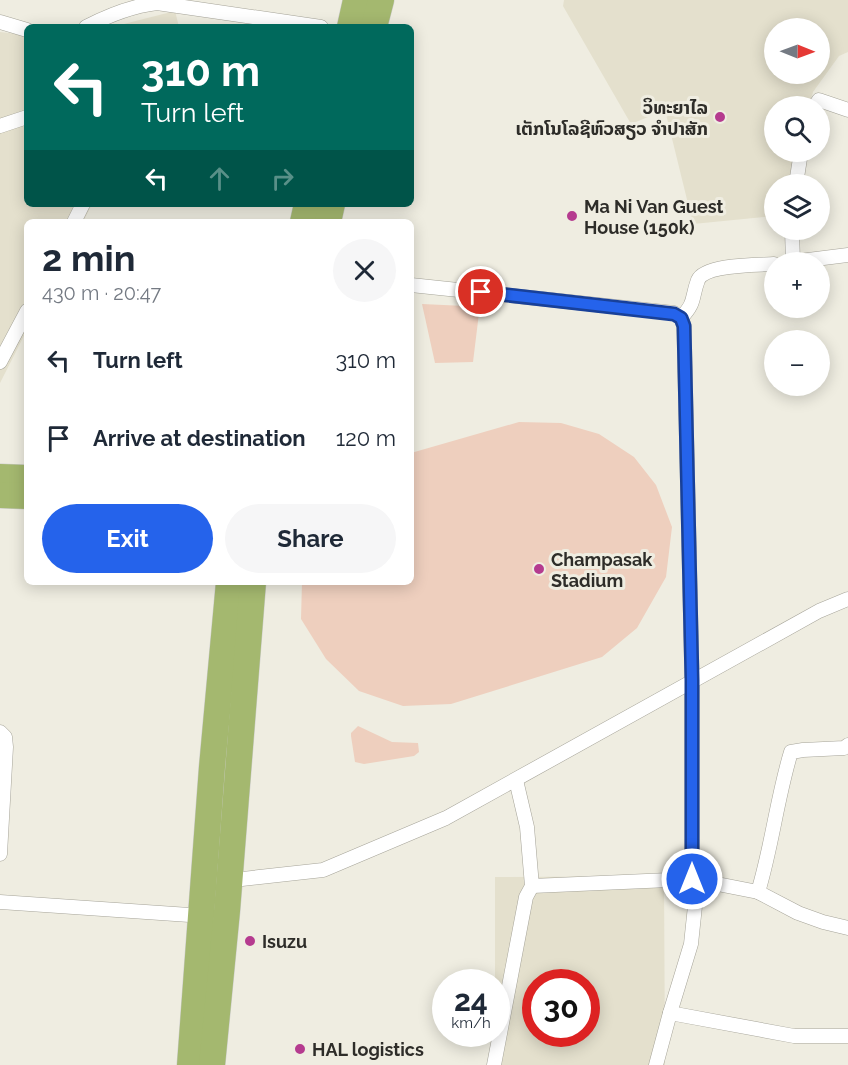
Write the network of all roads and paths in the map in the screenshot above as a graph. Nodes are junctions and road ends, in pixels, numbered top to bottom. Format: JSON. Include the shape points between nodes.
{"nodes":[{"id":1,"x":356,"y":0,"type":"edge"},
{"id":2,"x":381,"y":0,"type":"edge"},
{"id":3,"x":0,"y":22,"type":"edge"},
{"id":4,"x":92,"y":24,"type":"edge"},
{"id":5,"x":300,"y":24,"type":"edge"},
{"id":6,"x":351,"y":24,"type":"edge"},
{"id":7,"x":375,"y":24,"type":"edge"},
{"id":8,"x":24,"y":29,"type":"edge"},
{"id":9,"x":830,"y":104,"type":"edge"},
{"id":10,"x":848,"y":110,"type":"edge"},
{"id":11,"x":24,"y":118,"type":"edge"},
{"id":12,"x":0,"y":126,"type":"edge"},
{"id":13,"x":848,"y":255,"type":"edge"},
{"id":14,"x":830,"y":257,"type":"edge"},
{"id":15,"x":764,"y":265,"type":"edge"},
{"id":16,"x":414,"y":285,"type":"edge"},
{"id":17,"x":24,"y":317,"type":"edge"},
{"id":18,"x":681,"y":318,"type":"junction"},
{"id":19,"x":0,"y":362,"type":"edge"},
{"id":20,"x":0,"y":477,"type":"edge"},
{"id":21,"x":24,"y":478,"type":"edge"},
{"id":22,"x":0,"y":495,"type":"edge"},
{"id":23,"x":24,"y":496,"type":"edge"},
{"id":24,"x":229,"y":585,"type":"edge"},
{"id":25,"x":253,"y":585,"type":"edge"},
{"id":26,"x":848,"y":599,"type":"edge"},
{"id":27,"x":692,"y":680,"type":"junction"},
{"id":28,"x":0,"y":732,"type":"edge"},
{"id":29,"x":848,"y":746,"type":"edge"},
{"id":30,"x":516,"y":780,"type":"junction"},
{"id":31,"x":0,"y":854,"type":"edge"},
{"id":32,"x":692,"y":879,"type":"junction"},
{"id":33,"x":216,"y":881,"type":"junction"},
{"id":34,"x":532,"y":886,"type":"junction"},
{"id":35,"x":758,"y":892,"type":"junction"},
{"id":36,"x":1,"y":900,"type":"edge"},
{"id":37,"x":227,"y":911,"type":"junction"},
{"id":38,"x":201,"y":916,"type":"junction"},
{"id":39,"x":848,"y":928,"type":"edge"},
{"id":40,"x":670,"y":1013,"type":"junction"},
{"id":41,"x":848,"y":1036,"type":"edge"},
{"id":42,"x":190,"y":1065,"type":"edge"},
{"id":43,"x":212,"y":1065,"type":"edge"},
{"id":44,"x":494,"y":1065,"type":"edge"},
{"id":45,"x":656,"y":1065,"type":"edge"}],
"edges":[{"from":1,"to":6,"type":"highway"},
{"from":2,"to":7,"type":"highway"},
{"from":3,"to":8,"type":"street"},
{"from":4,"to":5,"type":"street","via":[[157,3]]},
{"from":9,"to":10,"type":"street"},
{"from":11,"to":12,"type":"street"},
{"from":13,"to":14,"type":"street"},
{"from":15,"to":18,"type":"street","via":[[724,268],[700,276],[692,307]]},
{"from":16,"to":18,"type":"street","via":[[674,314]]},
{"from":17,"to":19,"type":"street"},
{"from":18,"to":27,"type":"street"},
{"from":20,"to":21,"type":"highway"},
{"from":22,"to":23,"type":"highway"},
{"from":24,"to":33,"type":"highway"},
{"from":25,"to":33,"type":"highway"},
{"from":26,"to":27,"type":"street"},
{"from":27,"to":30,"type":"street"},
{"from":27,"to":32,"type":"street"},
{"from":28,"to":31,"type":"street","via":[[6,747]]},
{"from":29,"to":35,"type":"street","via":[[791,752]]},
{"from":30,"to":33,"type":"street","via":[[446,818],[323,870]]},
{"from":30,"to":34,"type":"street"},
{"from":32,"to":34,"type":"street"},
{"from":32,"to":35,"type":"street"},
{"from":32,"to":40,"type":"street","via":[[695,906],[691,944]]},
{"from":33,"to":37,"type":"highway"},
{"from":33,"to":38,"type":"highway"},
{"from":34,"to":44,"type":"street","via":[[526,897]]},
{"from":35,"to":39,"type":"street","via":[[798,913]]},
{"from":36,"to":38,"type":"street"},
{"from":37,"to":38,"type":"street"},
{"from":37,"to":43,"type":"highway"},
{"from":38,"to":42,"type":"highway"},
{"from":40,"to":41,"type":"street","via":[[794,1036]]},
{"from":40,"to":45,"type":"street"}]}
